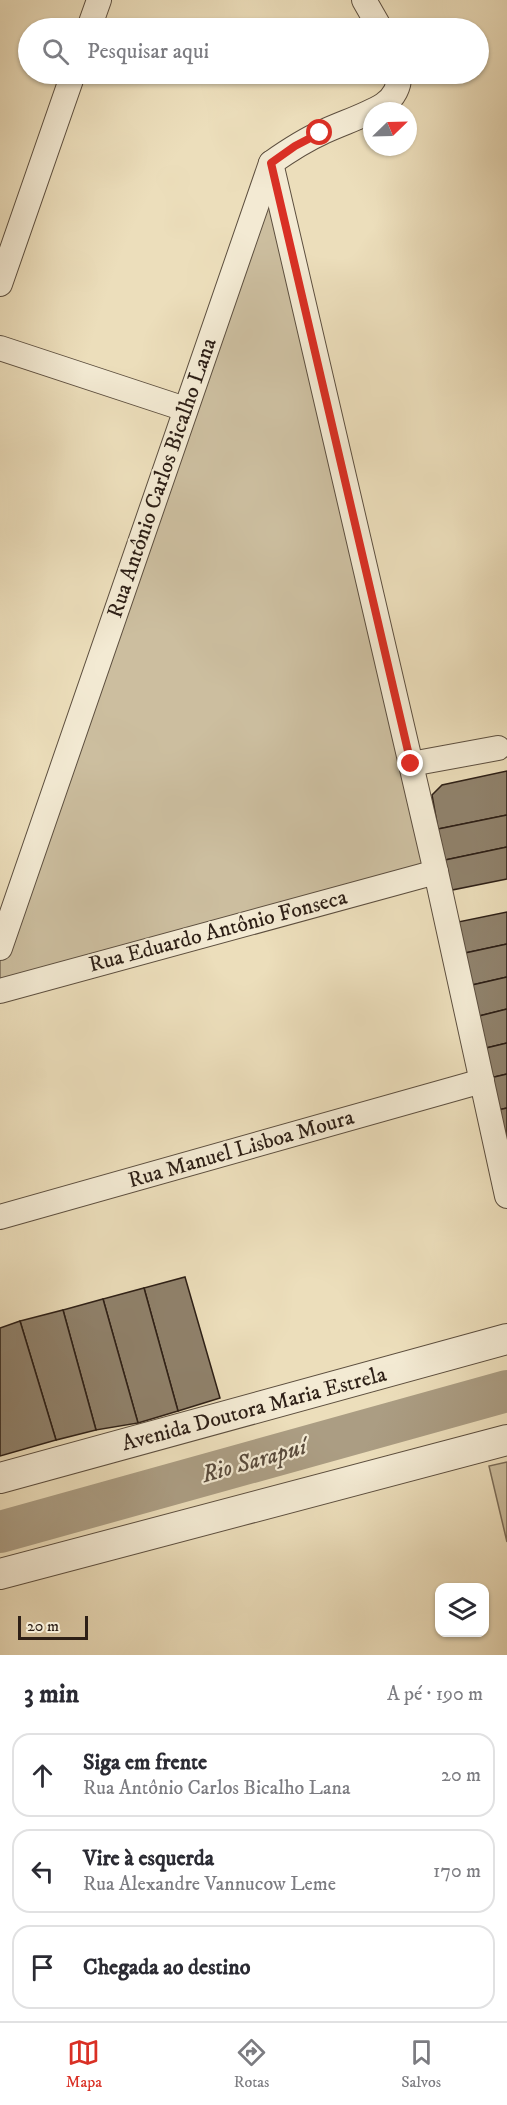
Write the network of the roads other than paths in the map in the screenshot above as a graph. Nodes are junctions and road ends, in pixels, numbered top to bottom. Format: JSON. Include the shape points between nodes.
{"nodes":[{"id":1,"x":99,"y":0,"type":"edge"},
{"id":2,"x":364,"y":0,"type":"edge"},
{"id":3,"x":93,"y":18,"type":"edge"},
{"id":4,"x":374,"y":18,"type":"edge"},
{"id":5,"x":70,"y":84,"type":"edge"},
{"id":6,"x":398,"y":84,"type":"edge"},
{"id":7,"x":271,"y":163,"type":"junction"},
{"id":8,"x":0,"y":284,"type":"edge"},
{"id":9,"x":0,"y":348,"type":"edge"},
{"id":10,"x":185,"y":409,"type":"junction"},
{"id":11,"x":498,"y":748,"type":"dead end"},
{"id":12,"x":411,"y":764,"type":"junction"},
{"id":13,"x":436,"y":872,"type":"junction"},
{"id":14,"x":0,"y":948,"type":"edge"},
{"id":15,"x":0,"y":990,"type":"edge"},
{"id":16,"x":482,"y":1081,"type":"junction"},
{"id":17,"x":507,"y":1196,"type":"edge"},
{"id":18,"x":0,"y":1217,"type":"edge"},
{"id":19,"x":507,"y":1339,"type":"edge"},
{"id":20,"x":507,"y":1440,"type":"edge"},
{"id":21,"x":0,"y":1478,"type":"edge"},
{"id":22,"x":0,"y":1574,"type":"edge"}],
"edges":[{"from":1,"to":3,"type":"street"},
{"from":2,"to":4,"type":"street"},
{"from":5,"to":8,"type":"street"},
{"from":6,"to":7,"type":"street","via":[[394,95],[383,105],[312,137]]},
{"from":7,"to":10,"type":"street","name":"Rua Antônio Carlos Bicalho Lana"},
{"from":7,"to":12,"type":"street"},
{"from":9,"to":10,"type":"street"},
{"from":10,"to":14,"type":"street","name":"Rua Antônio Carlos Bicalho Lana"},
{"from":11,"to":12,"type":"street"},
{"from":12,"to":13,"type":"street"},
{"from":13,"to":15,"type":"street","name":"Rua Eduardo Antônio Fonseca"},
{"from":13,"to":16,"type":"street"},
{"from":16,"to":17,"type":"street"},
{"from":16,"to":18,"type":"street","name":"Rua Manuel Lisboa Moura"},
{"from":19,"to":21,"type":"street","name":"Avenida Doutora Maria Estrela"},
{"from":20,"to":22,"type":"street"}]}
